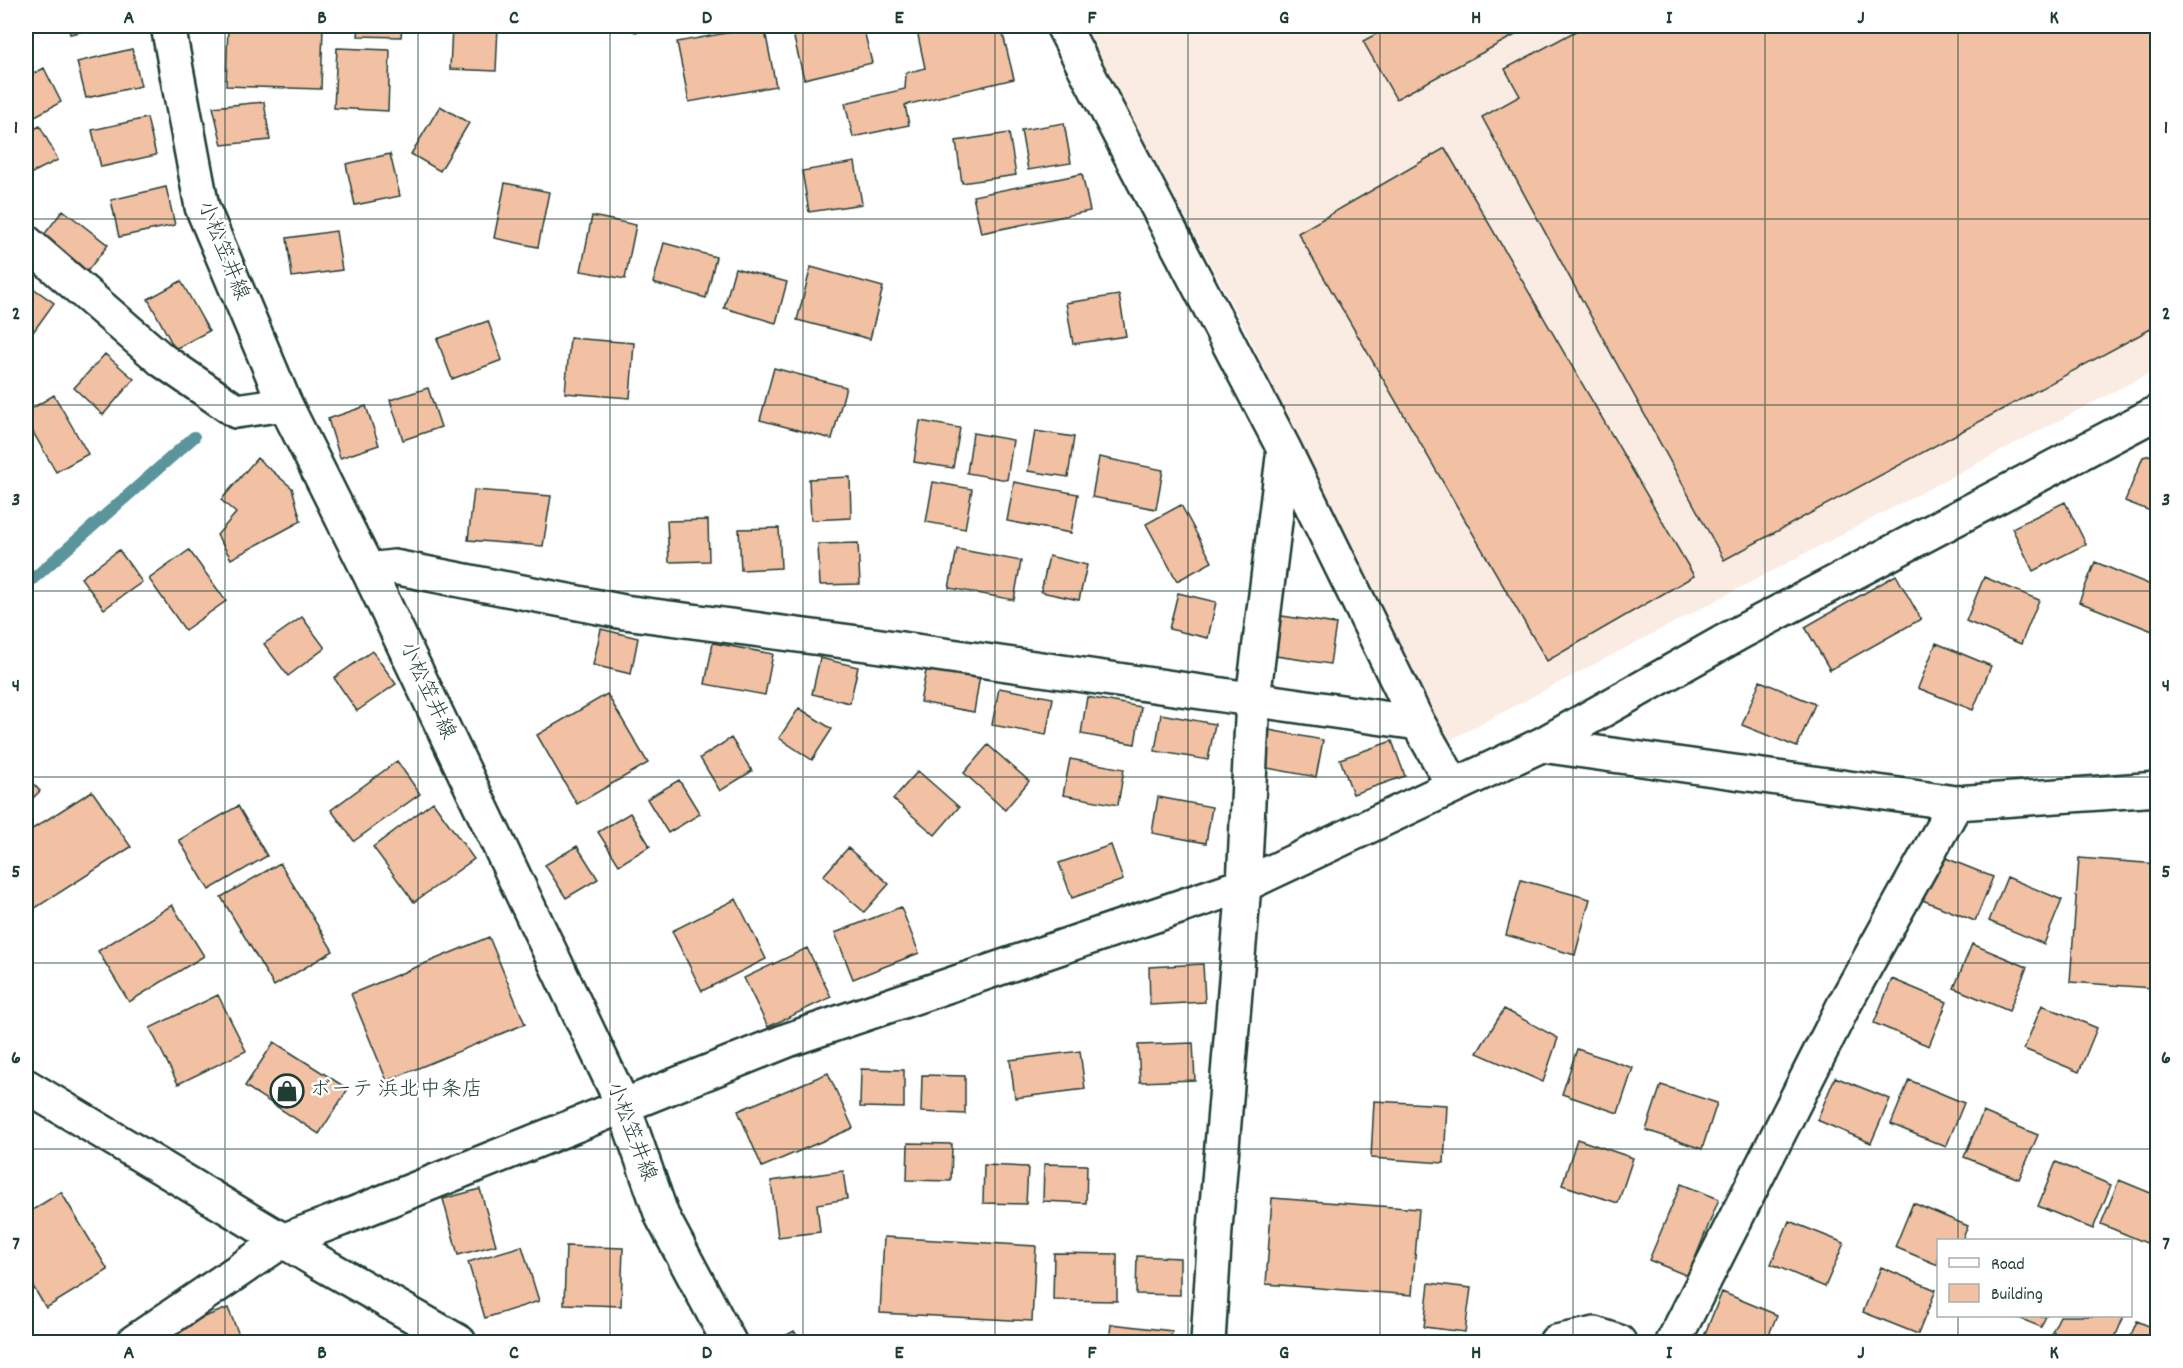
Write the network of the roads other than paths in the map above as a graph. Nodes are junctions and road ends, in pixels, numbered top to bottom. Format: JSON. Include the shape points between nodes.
{"nodes":[{"id":1,"x":168,"y":26,"type":"edge"},
{"id":2,"x":1063,"y":26,"type":"edge"},
{"id":3,"x":26,"y":242,"type":"edge"},
{"id":4,"x":285,"y":404,"type":"junction"},
{"id":5,"x":2157,"y":412,"type":"edge"},
{"id":6,"x":1284,"y":449,"type":"junction"},
{"id":7,"x":368,"y":570,"type":"junction"},
{"id":8,"x":1253,"y":699,"type":"junction"},
{"id":9,"x":1418,"y":723,"type":"junction"},
{"id":10,"x":1541,"y":745,"type":"junction"},
{"id":11,"x":1454,"y":786,"type":"junction"},
{"id":12,"x":2157,"y":789,"type":"edge"},
{"id":13,"x":1956,"y":803,"type":"junction"},
{"id":14,"x":1244,"y":885,"type":"junction"},
{"id":15,"x":26,"y":1086,"type":"edge"},
{"id":16,"x":623,"y":1105,"type":"junction"},
{"id":17,"x":282,"y":1240,"type":"junction"},
{"id":18,"x":442,"y":1338,"type":"edge"},
{"id":19,"x":134,"y":1342,"type":"edge"},
{"id":20,"x":729,"y":1342,"type":"edge"},
{"id":21,"x":1208,"y":1342,"type":"edge"},
{"id":22,"x":1556,"y":1342,"type":"edge"},
{"id":23,"x":1619,"y":1342,"type":"edge"},
{"id":24,"x":1673,"y":1342,"type":"edge"}],
"edges":[{"from":1,"to":4,"type":"street","name":"小松笠井線","via":[[201,207]]},
{"from":2,"to":6,"type":"street"},
{"from":3,"to":4,"type":"street","via":[[162,360],[236,411]]},
{"from":4,"to":7,"type":"street","name":"小松笠井線"},
{"from":5,"to":10,"type":"street","via":[[1741,632]]},
{"from":6,"to":8,"type":"street"},
{"from":6,"to":9,"type":"street"},
{"from":7,"to":8,"type":"street","via":[[394,567],[624,612]]},
{"from":7,"to":16,"type":"street","name":"小松笠井線"},
{"from":8,"to":9,"type":"street"},
{"from":8,"to":14,"type":"street"},
{"from":9,"to":11,"type":"street"},
{"from":10,"to":11,"type":"street"},
{"from":10,"to":13,"type":"street"},
{"from":11,"to":14,"type":"street"},
{"from":12,"to":13,"type":"street"},
{"from":13,"to":24,"type":"street","via":[[1845,1003]]},
{"from":14,"to":16,"type":"street","via":[[788,1040]]},
{"from":14,"to":21,"type":"street"},
{"from":15,"to":17,"type":"street"},
{"from":16,"to":17,"type":"street","via":[[341,1220]]},
{"from":16,"to":20,"type":"street","name":"小松笠井線","via":[[662,1216]]},
{"from":17,"to":18,"type":"street"},
{"from":17,"to":19,"type":"street"},
{"from":22,"to":23,"type":"street","via":[[1596,1334]]}]}
